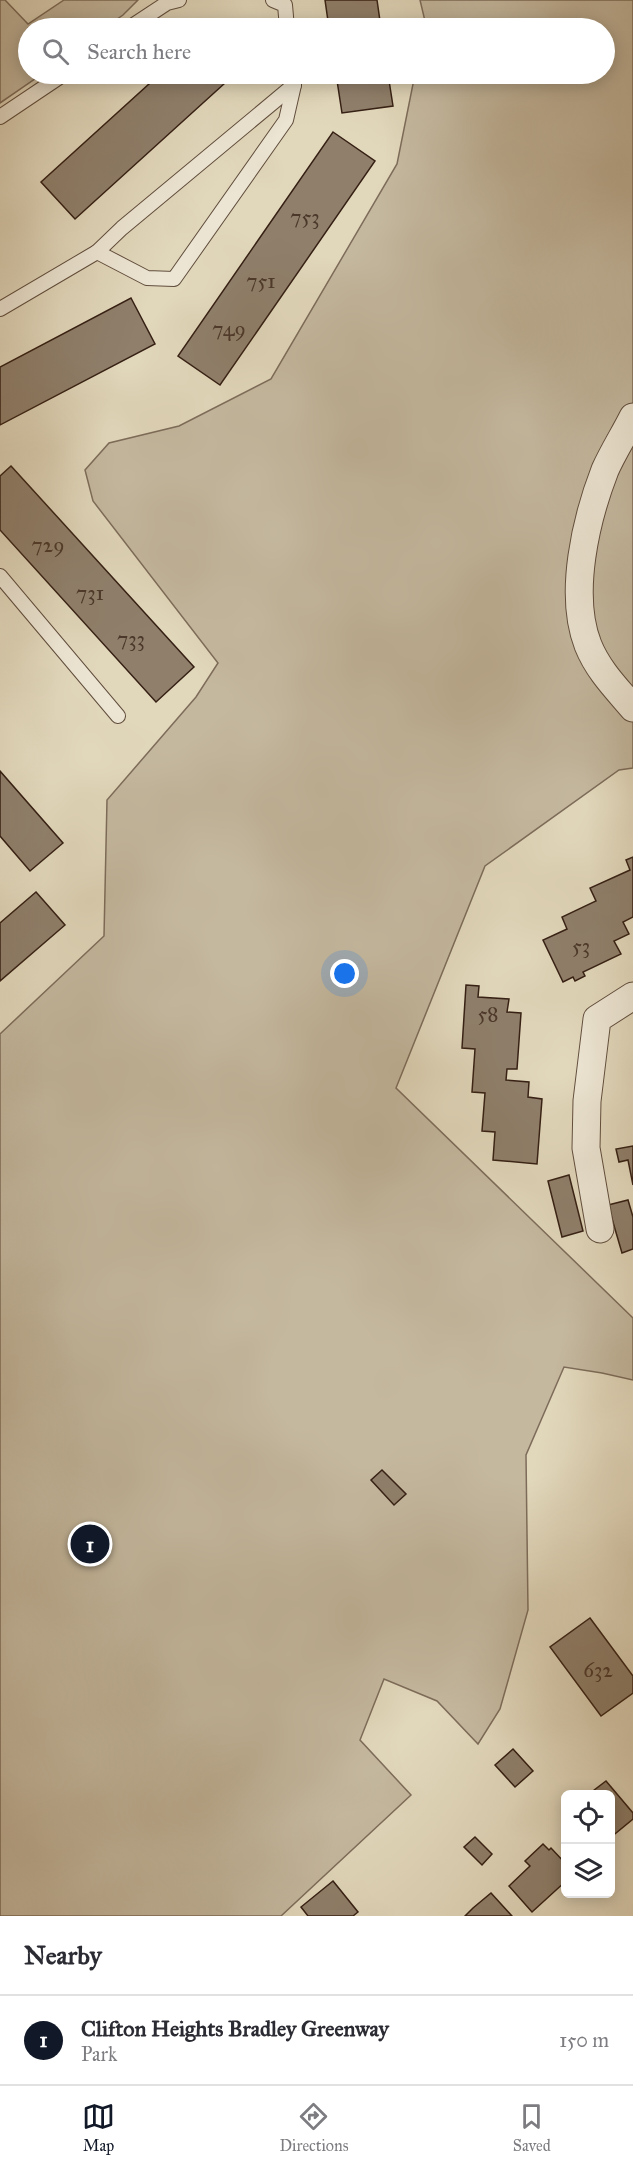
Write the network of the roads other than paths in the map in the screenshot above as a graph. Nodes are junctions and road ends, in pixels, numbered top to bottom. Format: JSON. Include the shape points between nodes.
{"nodes":[{"id":1,"x":179,"y":0,"type":"edge"},
{"id":2,"x":273,"y":0,"type":"edge"},
{"id":3,"x":144,"y":18,"type":"edge"},
{"id":4,"x":286,"y":18,"type":"edge"},
{"id":5,"x":49,"y":84,"type":"edge"},
{"id":6,"x":287,"y":84,"type":"edge"},
{"id":7,"x":292,"y":84,"type":"edge"},
{"id":8,"x":0,"y":117,"type":"edge"},
{"id":9,"x":97,"y":252,"type":"junction"},
{"id":10,"x":0,"y":309,"type":"edge"},
{"id":11,"x":633,"y":417,"type":"edge"},
{"id":12,"x":0,"y":576,"type":"edge"},
{"id":13,"x":633,"y":708,"type":"edge"},
{"id":14,"x":118,"y":716,"type":"dead end"},
{"id":15,"x":633,"y":996,"type":"edge"},
{"id":16,"x":600,"y":1229,"type":"dead end"}],
"edges":[{"from":1,"to":3,"type":"lane"},
{"from":2,"to":4,"type":"lane","via":[[285,5]]},
{"from":5,"to":8,"type":"lane"},
{"from":6,"to":9,"type":"lane"},
{"from":7,"to":9,"type":"lane","via":[[286,120],[174,279],[147,278]]},
{"from":9,"to":10,"type":"lane"},
{"from":11,"to":13,"type":"street","via":[[606,469],[591,515],[579,592],[580,618],[592,653]]},
{"from":12,"to":14,"type":"lane"},
{"from":15,"to":16,"type":"street","via":[[597,1019],[586,1148]]}]}
